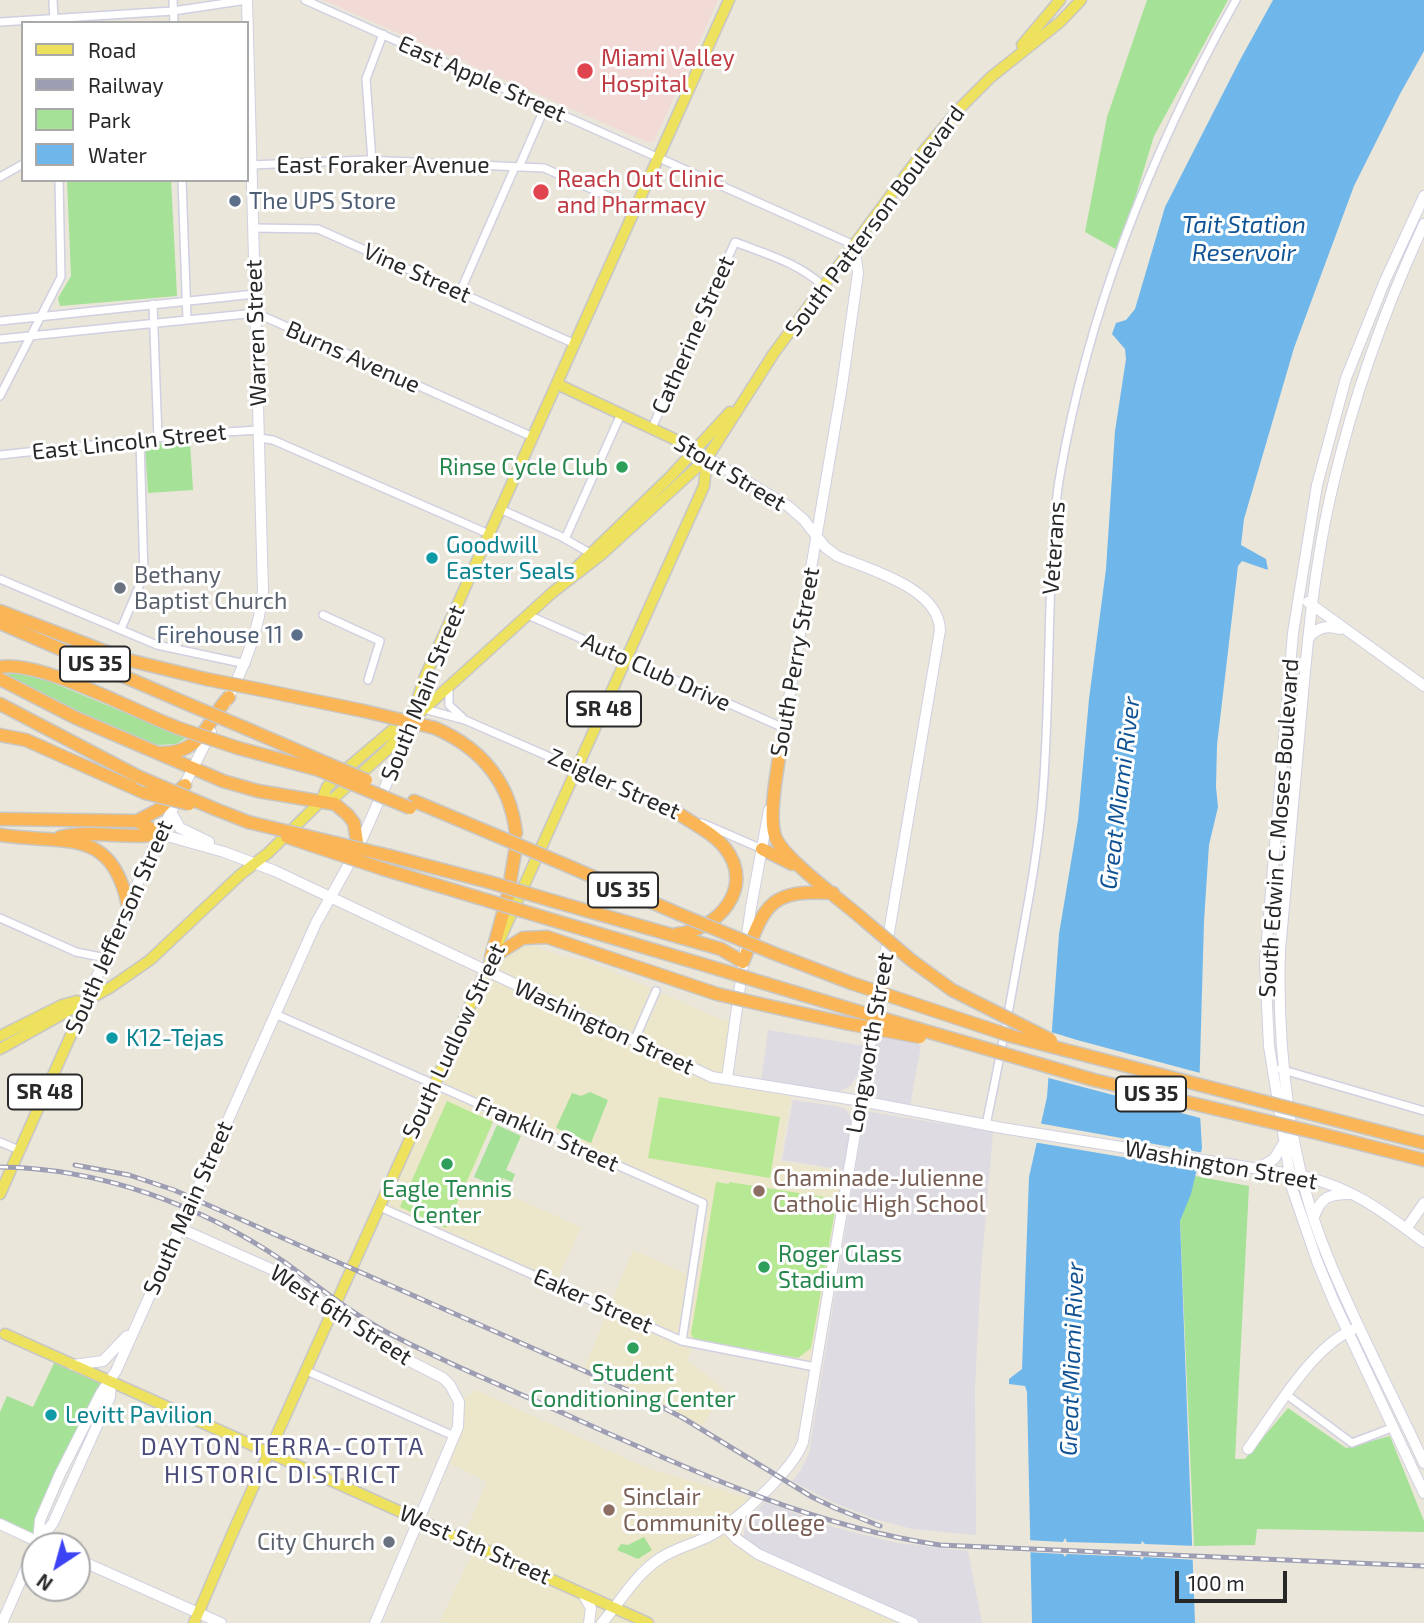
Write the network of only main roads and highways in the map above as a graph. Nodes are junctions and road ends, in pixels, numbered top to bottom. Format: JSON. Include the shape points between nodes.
{"nodes":[{"id":1,"x":729,"y":0,"type":"edge"},
{"id":2,"x":1060,"y":0,"type":"edge"},
{"id":3,"x":1081,"y":0,"type":"edge"},
{"id":4,"x":1012,"y":58,"type":"junction"},
{"id":5,"x":557,"y":384,"type":"junction"},
{"id":6,"x":748,"y":392,"type":"junction"},
{"id":7,"x":696,"y":451,"type":"junction"},
{"id":8,"x":707,"y":458,"type":"junction"},
{"id":9,"x":554,"y":592,"type":"junction"},
{"id":10,"x":0,"y":611,"type":"edge"},
{"id":11,"x":0,"y":622,"type":"edge"},
{"id":12,"x":1,"y":671,"type":"edge"},
{"id":13,"x":229,"y":697,"type":"road end"},
{"id":14,"x":0,"y":704,"type":"edge"},
{"id":15,"x":411,"y":720,"type":"junction"},
{"id":16,"x":0,"y":735,"type":"edge"},
{"id":17,"x":781,"y":744,"type":"road end"},
{"id":18,"x":152,"y":751,"type":"junction"},
{"id":19,"x":322,"y":766,"type":"junction"},
{"id":20,"x":185,"y":785,"type":"road end"},
{"id":21,"x":321,"y":801,"type":"junction"},
{"id":22,"x":215,"y":809,"type":"junction"},
{"id":23,"x":676,"y":812,"type":"road end"},
{"id":24,"x":0,"y":819,"type":"edge"},
{"id":25,"x":137,"y":821,"type":"junction"},
{"id":26,"x":248,"y":822,"type":"junction"},
{"id":27,"x":516,"y":833,"type":"dead end"},
{"id":28,"x":0,"y":835,"type":"edge"},
{"id":29,"x":55,"y":838,"type":"junction"},
{"id":30,"x":358,"y":848,"type":"road end"},
{"id":31,"x":762,"y":849,"type":"road end"},
{"id":32,"x":515,"y":852,"type":"dead end"},
{"id":33,"x":816,"y":879,"type":"junction"},
{"id":34,"x":833,"y":892,"type":"junction"},
{"id":35,"x":128,"y":906,"type":"road end"},
{"id":36,"x":673,"y":934,"type":"junction"},
{"id":37,"x":491,"y":958,"type":"junction"},
{"id":38,"x":87,"y":999,"type":"junction"},
{"id":39,"x":51,"y":1020,"type":"junction"},
{"id":40,"x":0,"y":1036,"type":"edge"},
{"id":41,"x":70,"y":1037,"type":"junction"},
{"id":42,"x":0,"y":1049,"type":"edge"},
{"id":43,"x":986,"y":1050,"type":"junction"},
{"id":44,"x":1076,"y":1052,"type":"junction"},
{"id":45,"x":1424,"y":1141,"type":"edge"},
{"id":46,"x":1424,"y":1160,"type":"edge"},
{"id":47,"x":1,"y":1188,"type":"edge"},
{"id":48,"x":5,"y":1334,"type":"dead end"},
{"id":49,"x":270,"y":1452,"type":"junction"},
{"id":50,"x":196,"y":1618,"type":"edge"},
{"id":51,"x":648,"y":1623,"type":"edge"}],
"edges":[{"from":1,"to":5,"type":"main road","name":"South Main Street"},
{"from":2,"to":4,"type":"main road","name":"South Patterson Boulevard"},
{"from":3,"to":4,"type":"main road","name":"South Patterson Boulevard"},
{"from":4,"to":6,"type":"main road","name":"South Patterson Boulevard","via":[[960,108],[908,171]]},
{"from":5,"to":7,"type":"main road","name":"Stout Street"},
{"from":5,"to":15,"type":"main road","name":"South Main Street","via":[[424,679]]},
{"from":6,"to":7,"type":"main road","name":"South Patterson Boulevard"},
{"from":6,"to":8,"type":"main road","name":"South Patterson Boulevard"},
{"from":7,"to":8,"type":"main road","name":"Stout Street"},
{"from":7,"to":9,"type":"main road","name":"South Patterson Boulevard"},
{"from":8,"to":9,"type":"main road","name":"South Patterson Boulevard"},
{"from":8,"to":37,"type":"main road","name":"South Ludlow Street","number":"SR 48","via":[[704,486]]},
{"from":9,"to":15,"type":"main road","name":"South Patterson Boulevard"},
{"from":10,"to":27,"type":"highway","bridge":true,"via":[[128,660],[435,728],[473,750],[494,771],[510,803]]},
{"from":11,"to":19,"type":"highway","number":"US 35","bridge":true},
{"from":12,"to":18,"type":"highway","via":[[49,705]]},
{"from":12,"to":19,"type":"highway","bridge":true,"via":[[26,668],[238,748]]},
{"from":13,"to":18,"type":"highway","via":[[197,741],[173,752]]},
{"from":14,"to":22,"type":"highway","number":"US 35","bridge":true,"via":[[139,777]]},
{"from":15,"to":21,"type":"main road","name":"South Patterson Boulevard","via":[[344,771]]},
{"from":16,"to":22,"type":"highway","bridge":true,"via":[[26,740],[145,793]]},
{"from":17,"to":33,"type":"highway","via":[[775,837],[788,856]]},
{"from":18,"to":21,"type":"highway","via":[[248,789]]},
{"from":19,"to":44,"type":"highway","number":"US 35","bridge":true,"via":[[851,983],[976,1025]]},
{"from":20,"to":25,"type":"highway","via":[[158,810]]},
{"from":21,"to":30,"type":"highway","via":[[335,804],[348,815],[356,828]]},
{"from":21,"to":38,"type":"main road","name":"South Patterson Boulevard","via":[[150,960]]},
{"from":22,"to":26,"type":"highway","number":"US 35"},
{"from":23,"to":36,"type":"highway","via":[[725,848],[736,881],[731,900],[718,918],[696,930]]},
{"from":24,"to":25,"type":"highway"},
{"from":25,"to":29,"type":"highway","via":[[160,834]]},
{"from":26,"to":36,"type":"highway","bridge":true},
{"from":26,"to":43,"type":"highway","number":"US 35","bridge":true,"via":[[383,870]]},
{"from":28,"to":29,"type":"highway"},
{"from":29,"to":35,"type":"highway","via":[[106,856],[120,875]]},
{"from":31,"to":33,"type":"highway"},
{"from":32,"to":37,"type":"highway"},
{"from":33,"to":34,"type":"highway"},
{"from":34,"to":36,"type":"highway","via":[[798,891],[779,899],[760,919],[743,962],[726,950]]},
{"from":34,"to":44,"type":"highway","bridge":true,"via":[[952,990]]},
{"from":37,"to":43,"type":"highway","bridge":true,"via":[[523,938],[547,937],[717,994]]},
{"from":37,"to":49,"type":"main road","name":"South Ludlow Street","number":"SR 48"},
{"from":38,"to":39,"type":"main road","name":"South Patterson Boulevard"},
{"from":38,"to":40,"type":"main road","name":"South Patterson Boulevard","via":[[62,1005]]},
{"from":38,"to":41,"type":"main road","name":"South Jefferson Street","number":"SR 48"},
{"from":39,"to":41,"type":"main road","via":[[63,1026]]},
{"from":39,"to":42,"type":"main road","name":"South Patterson Boulevard"},
{"from":41,"to":47,"type":"main road","name":"South Jefferson Street","number":"SR 48"},
{"from":43,"to":46,"type":"highway","number":"US 35","bridge":true},
{"from":44,"to":45,"type":"highway","number":"US 35","bridge":true},
{"from":48,"to":49,"type":"main road","name":"West 5th Street"},
{"from":49,"to":50,"type":"main road","name":"South Ludlow Street","number":"SR 48"},
{"from":49,"to":51,"type":"main road","name":"West 5th Street"}]}
